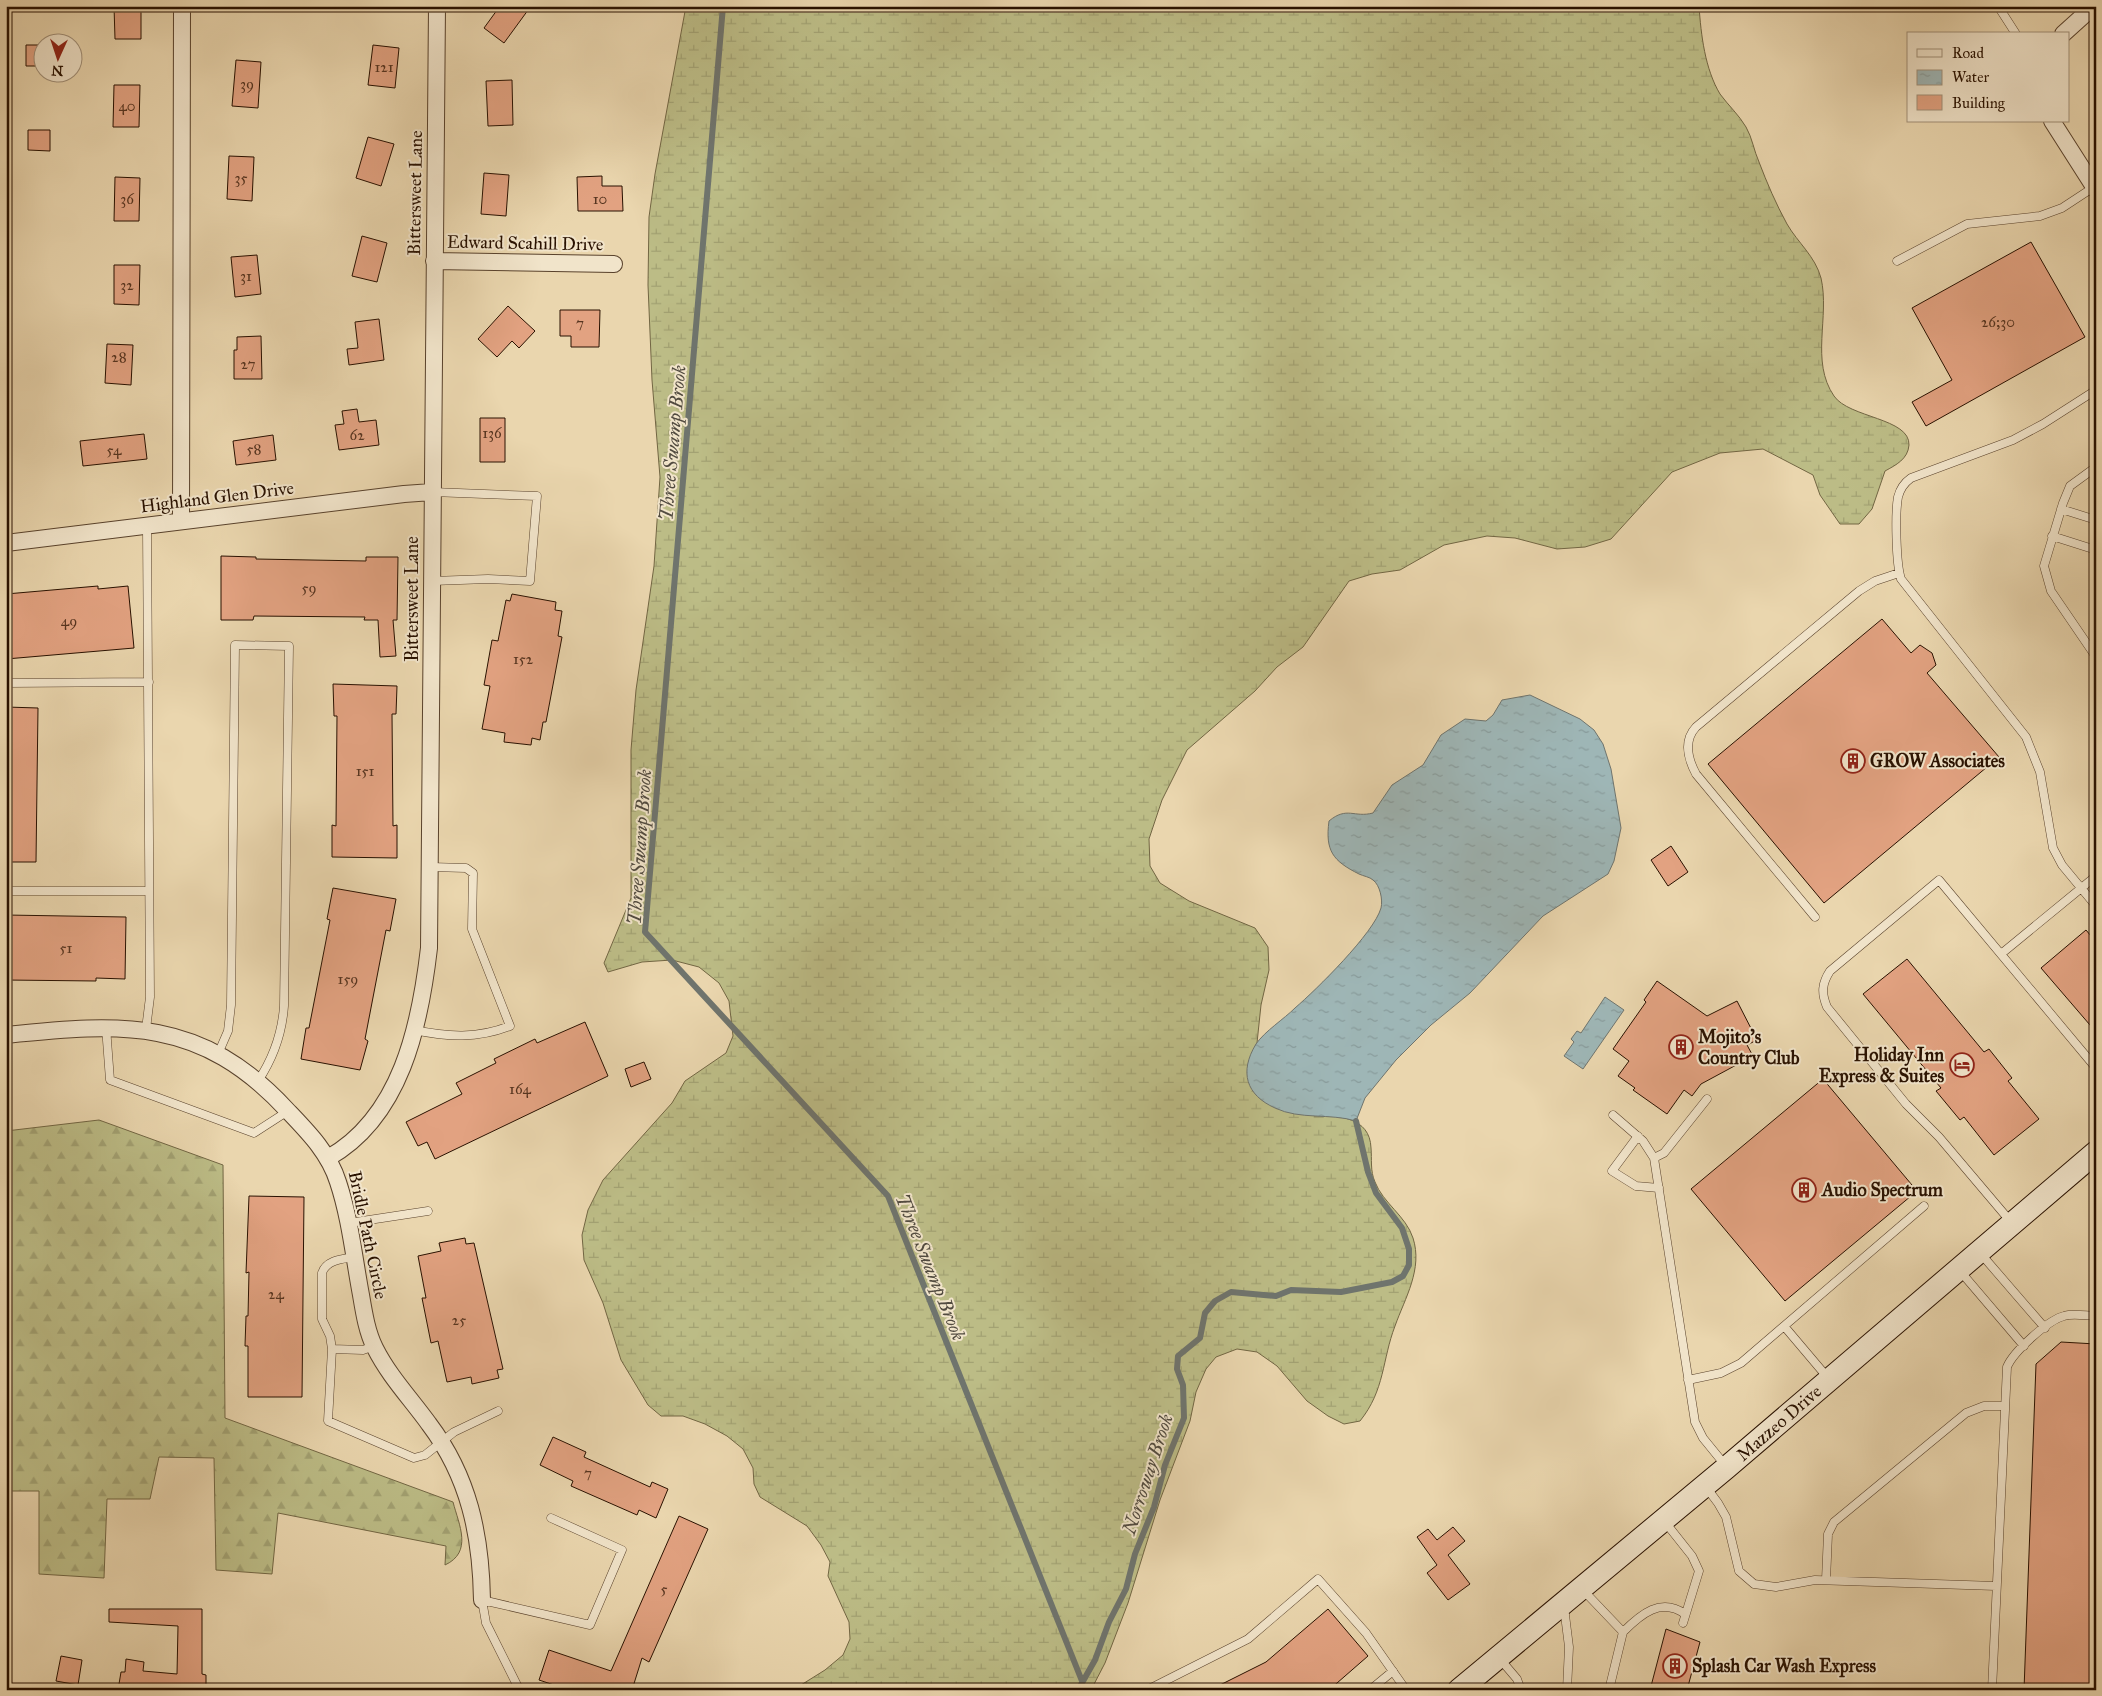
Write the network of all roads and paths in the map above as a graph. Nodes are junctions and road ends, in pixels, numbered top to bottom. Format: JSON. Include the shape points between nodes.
{"nodes":[{"id":1,"x":182,"y":6,"type":"edge"},
{"id":2,"x":437,"y":6,"type":"edge"},
{"id":3,"x":1998,"y":6,"type":"edge"},
{"id":4,"x":2094,"y":6,"type":"edge"},
{"id":5,"x":2015,"y":32,"type":"edge"},
{"id":6,"x":2065,"y":32,"type":"edge"},
{"id":7,"x":2053,"y":122,"type":"edge"},
{"id":8,"x":2095,"y":189,"type":"edge"},
{"id":9,"x":1896,"y":260,"type":"dead end"},
{"id":10,"x":434,"y":261,"type":"junction"},
{"id":11,"x":614,"y":264,"type":"dead end"},
{"id":12,"x":2096,"y":390,"type":"edge"},
{"id":13,"x":2096,"y":467,"type":"edge"},
{"id":14,"x":432,"y":492,"type":"junction"},
{"id":15,"x":2061,"y":509,"type":"junction"},
{"id":16,"x":2096,"y":520,"type":"edge"},
{"id":17,"x":181,"y":522,"type":"junction"},
{"id":18,"x":148,"y":526,"type":"junction"},
{"id":19,"x":2052,"y":536,"type":"junction"},
{"id":20,"x":6,"y":543,"type":"edge"},
{"id":21,"x":2096,"y":550,"type":"edge"},
{"id":22,"x":1899,"y":574,"type":"junction"},
{"id":23,"x":432,"y":581,"type":"junction"},
{"id":24,"x":2096,"y":657,"type":"edge"},
{"id":25,"x":149,"y":682,"type":"junction"},
{"id":26,"x":6,"y":683,"type":"edge"},
{"id":27,"x":431,"y":867,"type":"junction"},
{"id":28,"x":2096,"y":876,"type":"edge"},
{"id":29,"x":2081,"y":888,"type":"junction"},
{"id":30,"x":149,"y":890,"type":"junction"},
{"id":31,"x":6,"y":891,"type":"edge"},
{"id":32,"x":2096,"y":906,"type":"edge"},
{"id":33,"x":1815,"y":917,"type":"dead end"},
{"id":34,"x":2001,"y":954,"type":"junction"},
{"id":35,"x":106,"y":1027,"type":"junction"},
{"id":36,"x":146,"y":1029,"type":"junction"},
{"id":37,"x":414,"y":1030,"type":"junction"},
{"id":38,"x":6,"y":1035,"type":"edge"},
{"id":39,"x":218,"y":1054,"type":"junction"},
{"id":40,"x":2096,"y":1068,"type":"edge"},
{"id":41,"x":258,"y":1081,"type":"junction"},
{"id":42,"x":1706,"y":1099,"type":"dead end"},
{"id":43,"x":288,"y":1111,"type":"junction"},
{"id":44,"x":1613,"y":1115,"type":"dead end"},
{"id":45,"x":1638,"y":1136,"type":"junction"},
{"id":46,"x":2096,"y":1152,"type":"edge"},
{"id":47,"x":328,"y":1158,"type":"junction"},
{"id":48,"x":1654,"y":1158,"type":"junction"},
{"id":49,"x":1659,"y":1188,"type":"junction"},
{"id":50,"x":1924,"y":1206,"type":"dead end"},
{"id":51,"x":428,"y":1211,"type":"dead end"},
{"id":52,"x":348,"y":1223,"type":"junction"},
{"id":53,"x":2012,"y":1223,"type":"junction"},
{"id":54,"x":1979,"y":1252,"type":"junction"},
{"id":55,"x":354,"y":1257,"type":"junction"},
{"id":56,"x":1958,"y":1269,"type":"junction"},
{"id":57,"x":2096,"y":1316,"type":"edge"},
{"id":58,"x":1784,"y":1326,"type":"junction"},
{"id":59,"x":2045,"y":1328,"type":"junction"},
{"id":60,"x":374,"y":1346,"type":"junction"},
{"id":61,"x":2024,"y":1346,"type":"junction"},
{"id":62,"x":332,"y":1349,"type":"junction"},
{"id":63,"x":1688,"y":1380,"type":"junction"},
{"id":64,"x":1830,"y":1380,"type":"junction"},
{"id":65,"x":2004,"y":1406,"type":"junction"},
{"id":66,"x":498,"y":1411,"type":"dead end"},
{"id":67,"x":441,"y":1441,"type":"junction"},
{"id":68,"x":1726,"y":1468,"type":"junction"},
{"id":69,"x":1704,"y":1486,"type":"junction"},
{"id":70,"x":551,"y":1518,"type":"dead end"},
{"id":71,"x":1663,"y":1520,"type":"junction"},
{"id":72,"x":1826,"y":1580,"type":"junction"},
{"id":73,"x":1996,"y":1586,"type":"junction"},
{"id":74,"x":1581,"y":1588,"type":"junction"},
{"id":75,"x":482,"y":1600,"type":"junction"},
{"id":76,"x":1564,"y":1602,"type":"junction"},
{"id":77,"x":1686,"y":1614,"type":"junction"},
{"id":78,"x":1683,"y":1623,"type":"dead end"},
{"id":79,"x":1623,"y":1632,"type":"junction"},
{"id":80,"x":1499,"y":1657,"type":"junction"},
{"id":81,"x":1393,"y":1671,"type":"junction"},
{"id":82,"x":519,"y":1689,"type":"edge"},
{"id":83,"x":1147,"y":1690,"type":"edge"},
{"id":84,"x":1370,"y":1690,"type":"edge"},
{"id":85,"x":1406,"y":1690,"type":"edge"},
{"id":86,"x":1459,"y":1690,"type":"edge"},
{"id":87,"x":1521,"y":1690,"type":"edge"},
{"id":88,"x":1567,"y":1690,"type":"edge"},
{"id":89,"x":1609,"y":1690,"type":"edge"},
{"id":90,"x":1992,"y":1690,"type":"edge"}],
"edges":[{"from":1,"to":17,"type":"street"},
{"from":2,"to":10,"type":"street","name":"Bittersweet Lane"},
{"from":3,"to":5,"type":"lane"},
{"from":4,"to":6,"type":"street"},
{"from":7,"to":8,"type":"street"},
{"from":8,"to":9,"type":"lane","via":[[2062,208],[2040,216],[1967,224]]},
{"from":10,"to":11,"type":"street","name":"Edward Scahill Drive"},
{"from":10,"to":14,"type":"street","name":"Bittersweet Lane"},
{"from":12,"to":22,"type":"lane","via":[[2028,433],[1905,482],[1898,496]]},
{"from":13,"to":15,"type":"lane","via":[[2070,486]]},
{"from":14,"to":17,"type":"street","name":"Highland Glen Drive"},
{"from":14,"to":23,"type":"street","name":"Bittersweet Lane"},
{"from":14,"to":23,"type":"lane","via":[[537,496],[530,582],[488,579]]},
{"from":15,"to":16,"type":"lane"},
{"from":15,"to":19,"type":"lane"},
{"from":17,"to":18,"type":"street","name":"Highland Glen Drive"},
{"from":18,"to":20,"type":"street","name":"Highland Glen Drive"},
{"from":18,"to":25,"type":"lane"},
{"from":19,"to":21,"type":"lane"},
{"from":19,"to":24,"type":"lane","via":[[2044,561],[2048,584]]},
{"from":22,"to":29,"type":"lane","via":[[1906,588],[2026,737],[2040,772],[2053,848]]},
{"from":22,"to":33,"type":"lane","via":[[1875,581],[1859,591],[1696,727],[1689,737],[1689,758],[1696,774]]},
{"from":23,"to":27,"type":"street","name":"Bittersweet Lane"},
{"from":25,"to":26,"type":"lane"},
{"from":25,"to":30,"type":"lane"},
{"from":27,"to":37,"type":"street","name":"Bittersweet Lane","via":[[429,948]]},
{"from":27,"to":37,"type":"lane","via":[[466,868],[473,873],[472,929],[510,1026],[488,1034],[466,1036]]},
{"from":28,"to":29,"type":"lane"},
{"from":29,"to":32,"type":"lane"},
{"from":29,"to":34,"type":"lane"},
{"from":30,"to":31,"type":"lane"},
{"from":30,"to":36,"type":"lane","via":[[150,998]]},
{"from":34,"to":40,"type":"lane"},
{"from":34,"to":53,"type":"lane","via":[[1939,880],[1830,971],[1822,988],[1827,1007],[1906,1104],[1939,1137]]},
{"from":35,"to":36,"type":"street","name":"Bridle Path Circle"},
{"from":35,"to":38,"type":"street","name":"Bridle Path Circle"},
{"from":35,"to":43,"type":"lane","via":[[110,1080],[254,1133]]},
{"from":36,"to":39,"type":"street","name":"Bridle Path Circle","via":[[180,1038]]},
{"from":37,"to":47,"type":"street","name":"Bittersweet Lane","via":[[402,1069],[381,1111],[358,1138]]},
{"from":39,"to":41,"type":"street","name":"Bridle Path Circle"},
{"from":39,"to":41,"type":"lane","via":[[228,1031],[231,1005],[236,646],[289,646],[284,1006],[277,1044]]},
{"from":41,"to":43,"type":"street","name":"Bridle Path Circle"},
{"from":42,"to":48,"type":"lane","via":[[1668,1149]]},
{"from":43,"to":47,"type":"street","name":"Bridle Path Circle"},
{"from":44,"to":45,"type":"lane"},
{"from":45,"to":48,"type":"lane"},
{"from":45,"to":49,"type":"lane","via":[[1612,1172],[1636,1186]]},
{"from":46,"to":53,"type":"main road","name":"Mazzeo Drive"},
{"from":47,"to":52,"type":"street","name":"Bridle Path Circle"},
{"from":48,"to":49,"type":"lane"},
{"from":49,"to":63,"type":"lane"},
{"from":50,"to":58,"type":"lane"},
{"from":51,"to":52,"type":"lane"},
{"from":52,"to":55,"type":"street","name":"Bridle Path Circle"},
{"from":53,"to":54,"type":"main road","name":"Mazzeo Drive"},
{"from":54,"to":56,"type":"main road","name":"Mazzeo Drive"},
{"from":54,"to":59,"type":"lane"},
{"from":55,"to":60,"type":"street","name":"Bridle Path Circle"},
{"from":55,"to":62,"type":"lane","via":[[332,1262],[322,1273],[322,1319]]},
{"from":56,"to":61,"type":"lane"},
{"from":56,"to":64,"type":"main road","name":"Mazzeo Drive"},
{"from":57,"to":59,"type":"lane","via":[[2068,1315]]},
{"from":58,"to":63,"type":"lane","via":[[1736,1366],[1721,1373]]},
{"from":58,"to":64,"type":"lane"},
{"from":59,"to":61,"type":"lane"},
{"from":60,"to":62,"type":"lane","via":[[363,1350]]},
{"from":60,"to":67,"type":"street","name":"Bridle Path Circle"},
{"from":61,"to":65,"type":"lane","via":[[2007,1367]]},
{"from":62,"to":67,"type":"lane","via":[[328,1421],[408,1458],[424,1455]]},
{"from":63,"to":68,"type":"lane","via":[[1696,1427]]},
{"from":64,"to":68,"type":"main road","name":"Mazzeo Drive"},
{"from":65,"to":72,"type":"lane","via":[[1984,1406],[1966,1413],[1834,1522],[1828,1534]]},
{"from":65,"to":73,"type":"lane"},
{"from":66,"to":67,"type":"lane"},
{"from":67,"to":75,"type":"street","name":"Bridle Path Circle","via":[[458,1470],[473,1513],[481,1563]]},
{"from":68,"to":69,"type":"main road","name":"Mazzeo Drive"},
{"from":69,"to":71,"type":"main road","name":"Mazzeo Drive"},
{"from":69,"to":72,"type":"lane","via":[[1722,1509],[1736,1565],[1748,1580],[1768,1587]]},
{"from":70,"to":75,"type":"lane","via":[[622,1550],[590,1625]]},
{"from":71,"to":74,"type":"main road","name":"Mazzeo Drive"},
{"from":71,"to":77,"type":"lane","via":[[1692,1556],[1698,1571]]},
{"from":72,"to":73,"type":"lane"},
{"from":73,"to":90,"type":"lane"},
{"from":74,"to":76,"type":"main road","name":"Mazzeo Drive"},
{"from":74,"to":79,"type":"lane"},
{"from":75,"to":82,"type":"lane","via":[[486,1623]]},
{"from":76,"to":80,"type":"main road","name":"Mazzeo Drive"},
{"from":76,"to":88,"type":"lane","via":[[1569,1647]]},
{"from":77,"to":78,"type":"lane"},
{"from":77,"to":79,"type":"lane","via":[[1666,1605],[1642,1615]]},
{"from":79,"to":89,"type":"lane"},
{"from":80,"to":86,"type":"main road","name":"Mazzeo Drive"},
{"from":80,"to":87,"type":"lane","via":[[1517,1679]]},
{"from":81,"to":83,"type":"lane","via":[[1366,1632],[1318,1579],[1248,1639]]},
{"from":81,"to":84,"type":"lane"},
{"from":81,"to":85,"type":"lane"}]}
